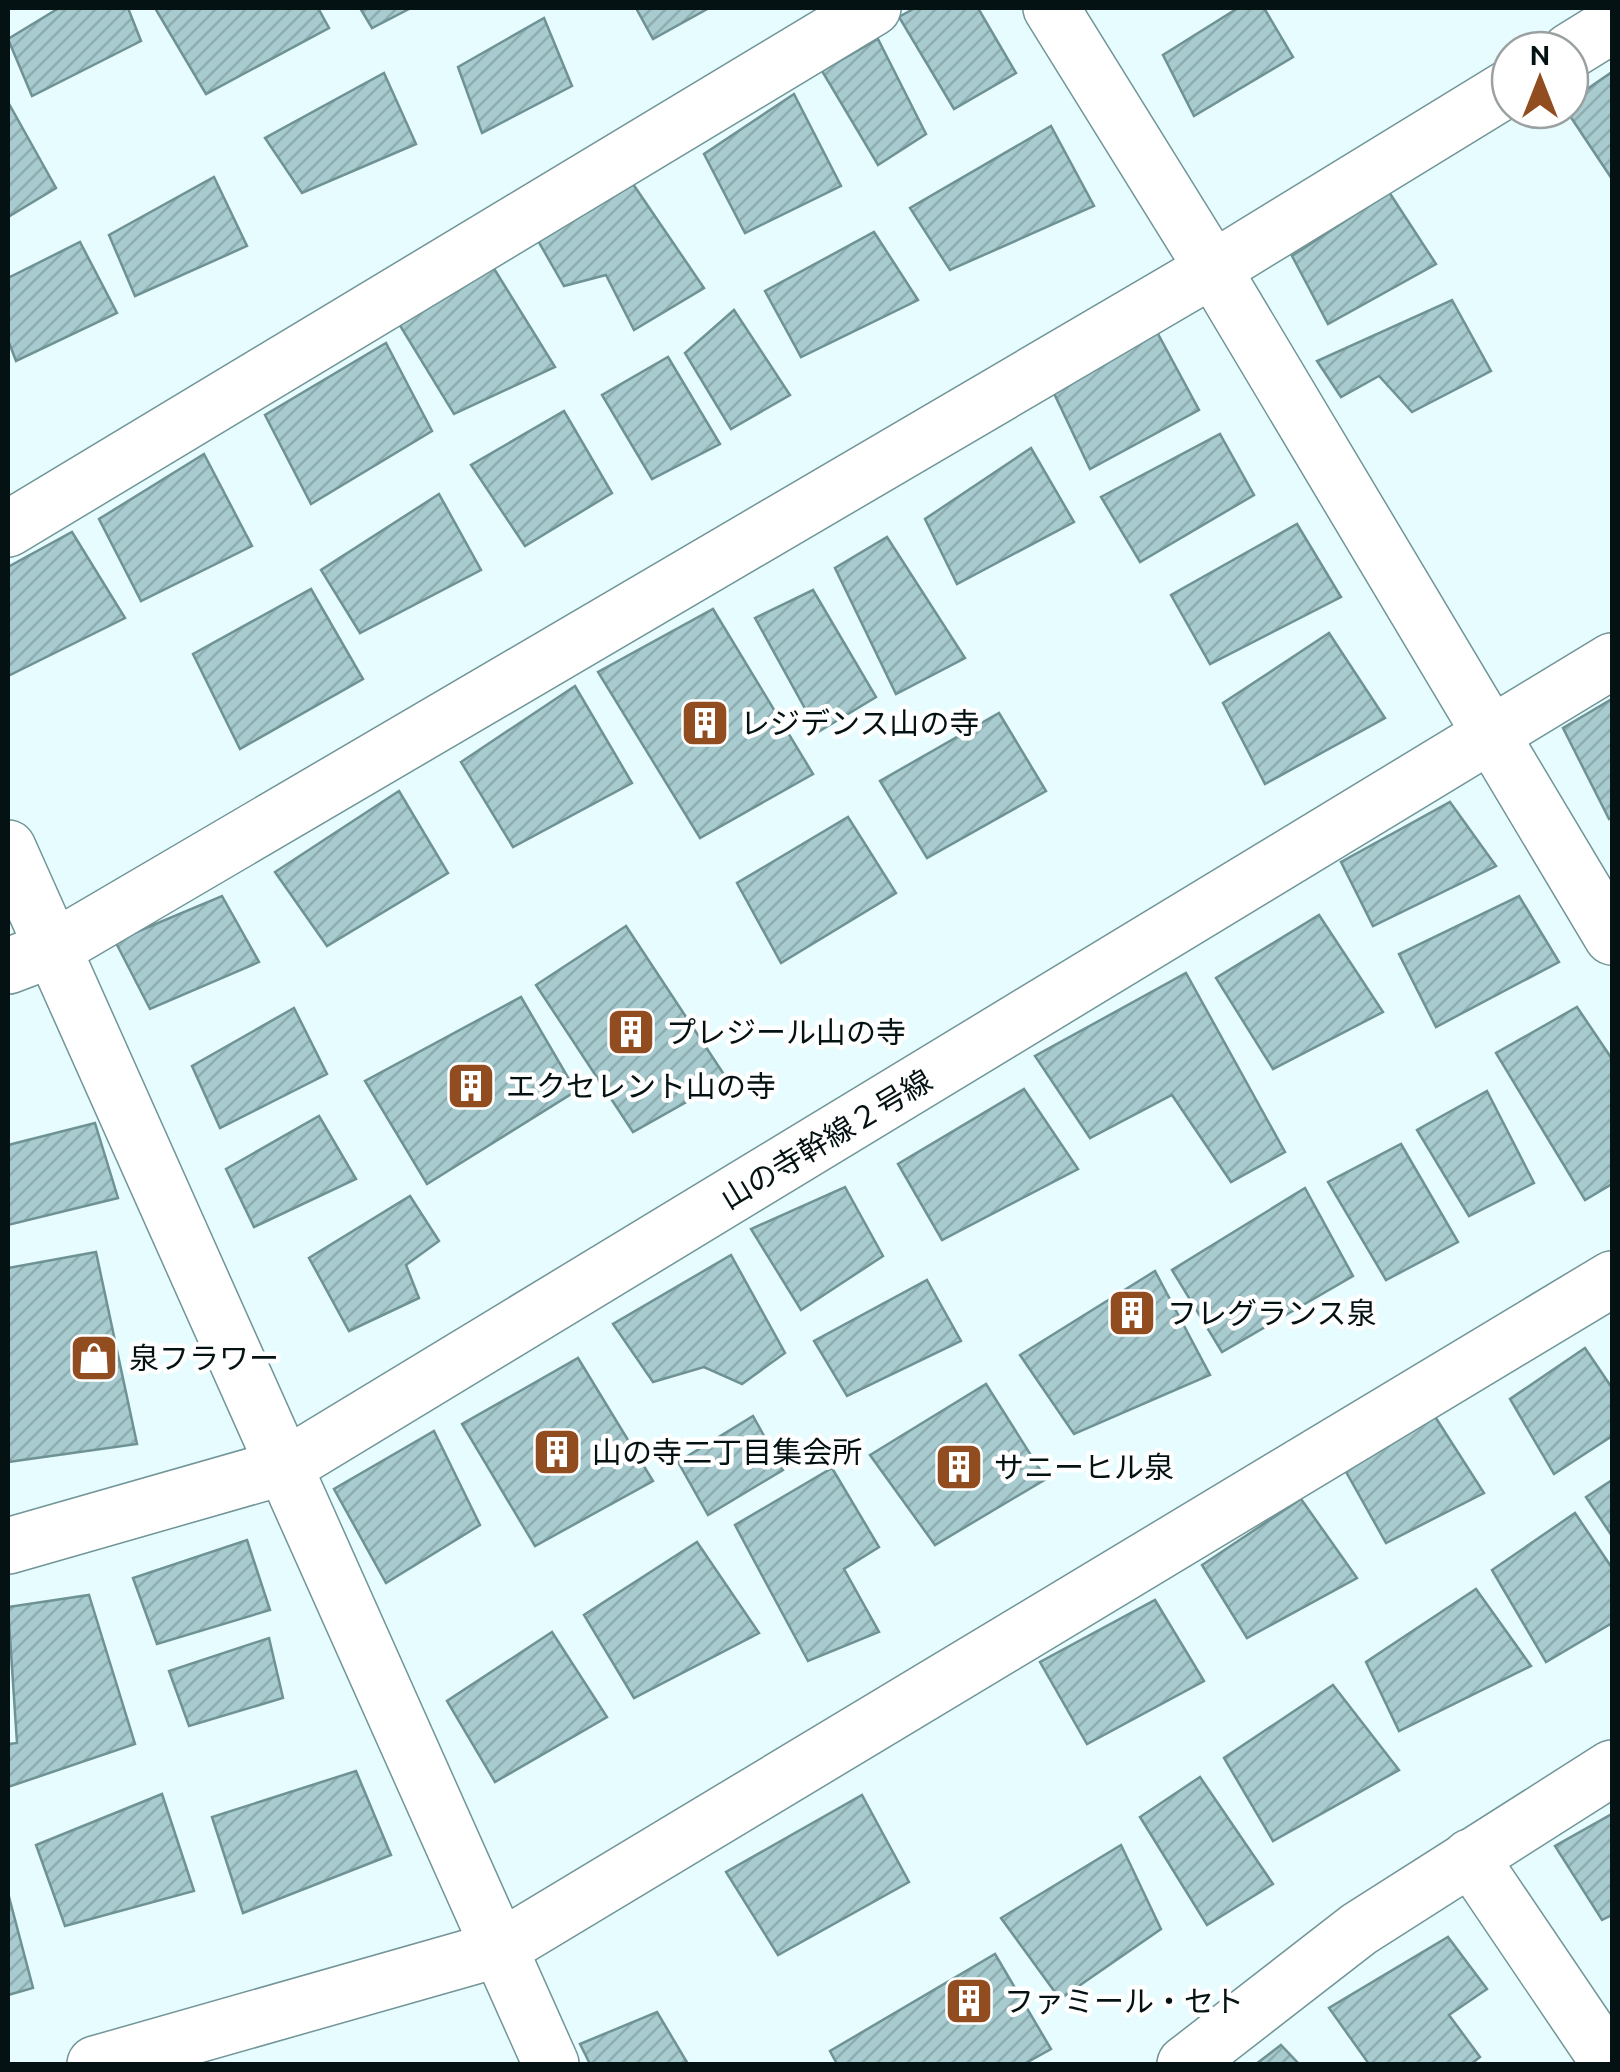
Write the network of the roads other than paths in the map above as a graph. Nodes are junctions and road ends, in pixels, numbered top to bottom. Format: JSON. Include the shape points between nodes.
{"nodes":[{"id":1,"x":873,"y":8,"type":"edge"},
{"id":2,"x":1050,"y":8,"type":"edge"},
{"id":3,"x":1612,"y":25,"type":"edge"},
{"id":4,"x":1590,"y":39,"type":"edge"},
{"id":5,"x":1490,"y":99,"type":"edge"},
{"id":6,"x":1213,"y":269,"type":"junction"},
{"id":7,"x":8,"y":528,"type":"edge"},
{"id":8,"x":1612,"y":661,"type":"edge"},
{"id":9,"x":1492,"y":736,"type":"junction"},
{"id":10,"x":8,"y":848,"type":"edge"},
{"id":11,"x":1612,"y":937,"type":"edge"},
{"id":12,"x":30,"y":958,"type":"edge"},
{"id":13,"x":1612,"y":1279,"type":"edge"},
{"id":14,"x":284,"y":1467,"type":"junction"},
{"id":15,"x":8,"y":1546,"type":"edge"},
{"id":16,"x":1612,"y":1768,"type":"edge"},
{"id":17,"x":1470,"y":1857,"type":"junction"},
{"id":18,"x":499,"y":1949,"type":"junction"},
{"id":19,"x":95,"y":2064,"type":"edge"},
{"id":20,"x":551,"y":2064,"type":"edge"},
{"id":21,"x":1184,"y":2064,"type":"edge"},
{"id":22,"x":1610,"y":2064,"type":"edge"}],
"edges":[{"from":1,"to":7,"type":"street"},
{"from":2,"to":6,"type":"street"},
{"from":3,"to":4,"type":"street"},
{"from":5,"to":6,"type":"street"},
{"from":6,"to":9,"type":"street"},
{"from":6,"to":12,"type":"street"},
{"from":8,"to":9,"type":"street","name":"山の寺幹線２号線"},
{"from":9,"to":11,"type":"street"},
{"from":9,"to":14,"type":"street","name":"山の寺幹線２号線"},
{"from":10,"to":12,"type":"street"},
{"from":12,"to":14,"type":"street"},
{"from":13,"to":18,"type":"street"},
{"from":14,"to":15,"type":"street","name":"山の寺幹線２号線"},
{"from":14,"to":18,"type":"street"},
{"from":16,"to":17,"type":"street"},
{"from":17,"to":21,"type":"street","via":[[1358,1929]]},
{"from":17,"to":22,"type":"street"},
{"from":18,"to":19,"type":"street"},
{"from":18,"to":20,"type":"street"}]}
